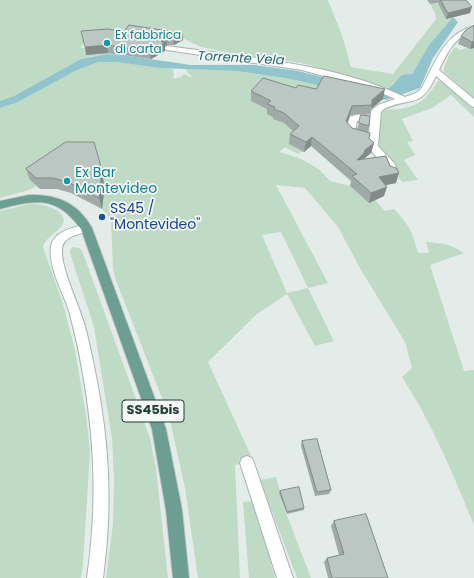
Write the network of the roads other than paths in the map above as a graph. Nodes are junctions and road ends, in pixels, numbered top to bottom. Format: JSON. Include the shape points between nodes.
{"nodes":[{"id":1,"x":474,"y":28,"type":"edge"},
{"id":2,"x":168,"y":48,"type":"dead end"},
{"id":3,"x":434,"y":70,"type":"junction"},
{"id":4,"x":400,"y":99,"type":"junction"},
{"id":5,"x":474,"y":104,"type":"edge"},
{"id":6,"x":375,"y":119,"type":"junction"},
{"id":7,"x":373,"y":140,"type":"junction"},
{"id":8,"x":382,"y":157,"type":"junction"},
{"id":9,"x":371,"y":161,"type":"edge"},
{"id":10,"x":393,"y":173,"type":"edge"},
{"id":11,"x":0,"y":205,"type":"edge"},
{"id":12,"x":86,"y":228,"type":"junction"},
{"id":13,"x":247,"y":463,"type":"dead end"},
{"id":14,"x":95,"y":578,"type":"edge"},
{"id":15,"x":181,"y":578,"type":"edge"},
{"id":16,"x":286,"y":578,"type":"edge"}],
"edges":[{"from":1,"to":3,"type":"street","via":[[461,32],[450,43]]},
{"from":2,"to":4,"type":"street","via":[[303,68],[380,89]]},
{"from":3,"to":4,"type":"street","via":[[424,92]]},
{"from":3,"to":5,"type":"street"},
{"from":4,"to":6,"type":"street","via":[[378,108]]},
{"from":6,"to":7,"type":"street"},
{"from":6,"to":7,"type":"street","via":[[354,118],[350,130],[353,134]]},
{"from":7,"to":8,"type":"street","via":[[373,147]]},
{"from":8,"to":9,"type":"street"},
{"from":8,"to":10,"type":"street","via":[[390,165]]},
{"from":11,"to":12,"type":"main road","number":"SS45bis","via":[[30,198],[50,199],[76,213]]},
{"from":12,"to":14,"type":"street","via":[[71,232],[60,239],[57,243],[56,256],[76,310],[97,410],[102,455],[102,492]]},
{"from":12,"to":15,"type":"main road","number":"SS45bis","via":[[159,429],[174,510]]},
{"from":13,"to":16,"type":"street"}]}
